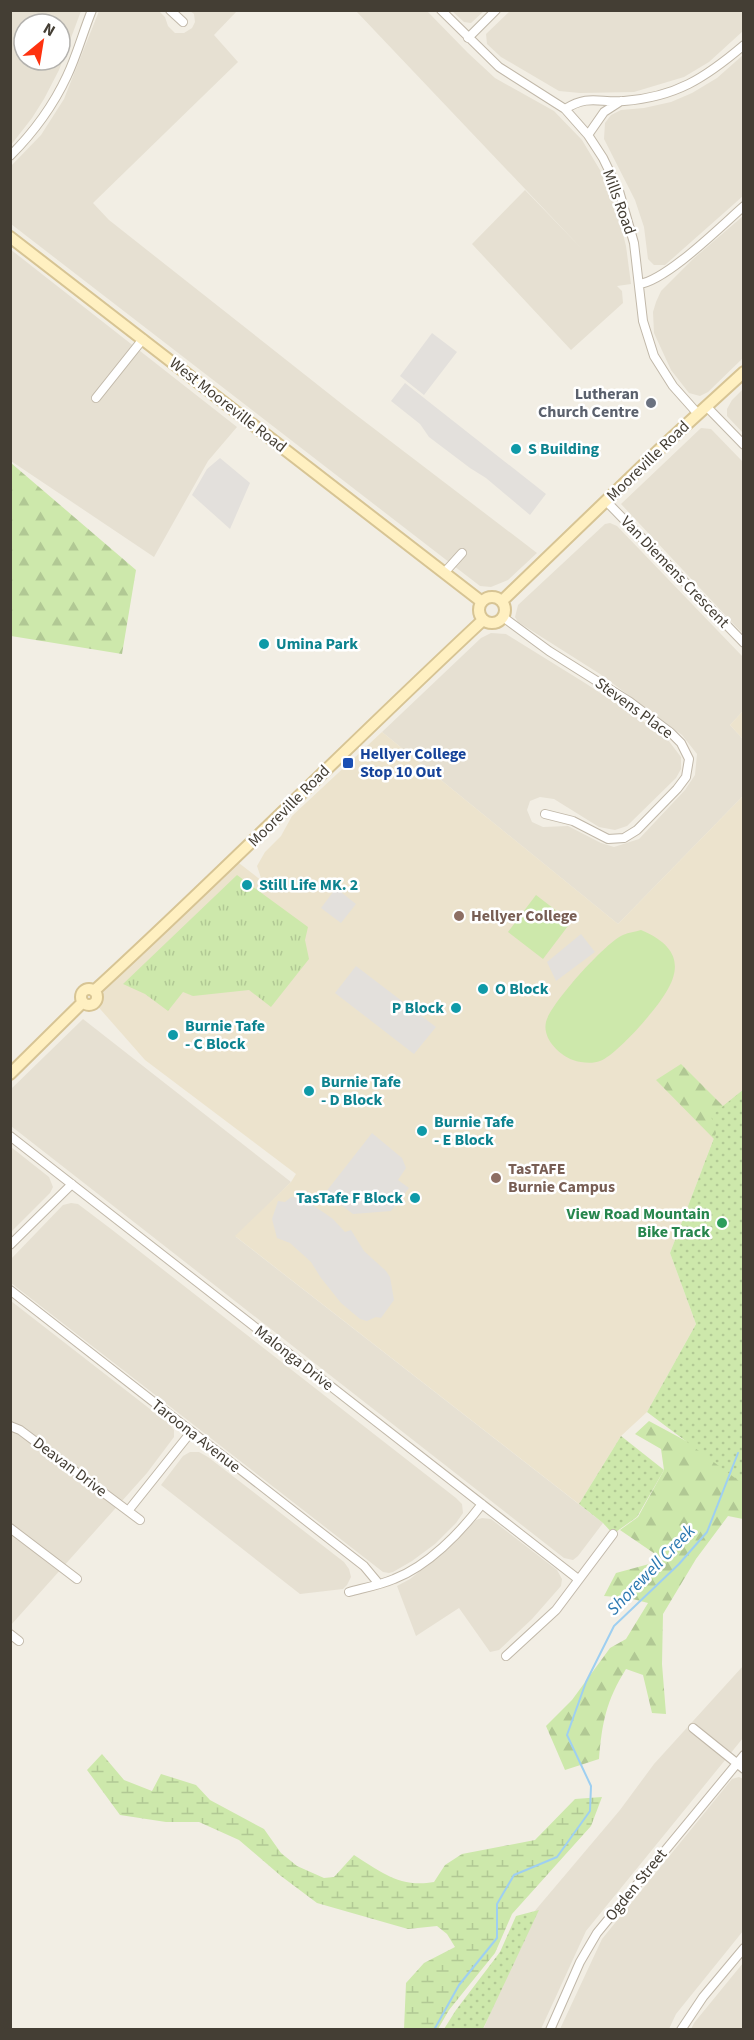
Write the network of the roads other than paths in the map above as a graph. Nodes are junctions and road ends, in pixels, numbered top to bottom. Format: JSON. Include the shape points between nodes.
{"nodes":[{"id":1,"x":92,"y":10,"type":"edge"},
{"id":2,"x":170,"y":10,"type":"edge"},
{"id":3,"x":441,"y":10,"type":"edge"},
{"id":4,"x":496,"y":10,"type":"edge"},
{"id":5,"x":183,"y":22,"type":"dead end"},
{"id":6,"x":468,"y":38,"type":"junction"},
{"id":7,"x":744,"y":45,"type":"edge"},
{"id":8,"x":621,"y":101,"type":"junction"},
{"id":9,"x":565,"y":109,"type":"junction"},
{"id":10,"x":588,"y":135,"type":"junction"},
{"id":11,"x":10,"y":156,"type":"edge"},
{"id":12,"x":744,"y":206,"type":"edge"},
{"id":13,"x":10,"y":237,"type":"edge"},
{"id":14,"x":639,"y":284,"type":"junction"},
{"id":15,"x":143,"y":339,"type":"junction"},
{"id":16,"x":744,"y":372,"type":"edge"},
{"id":17,"x":96,"y":398,"type":"dead end"},
{"id":18,"x":702,"y":410,"type":"junction"},
{"id":19,"x":744,"y":445,"type":"edge"},
{"id":20,"x":606,"y":501,"type":"junction"},
{"id":21,"x":462,"y":553,"type":"dead end"},
{"id":22,"x":444,"y":573,"type":"junction"},
{"id":23,"x":482,"y":602,"type":"junction"},
{"id":24,"x":502,"y":602,"type":"junction"},
{"id":25,"x":503,"y":617,"type":"junction"},
{"id":26,"x":483,"y":620,"type":"junction"},
{"id":27,"x":744,"y":643,"type":"edge"},
{"id":28,"x":545,"y":814,"type":"dead end"},
{"id":29,"x":10,"y":1074,"type":"edge"},
{"id":30,"x":10,"y":1136,"type":"edge"},
{"id":31,"x":72,"y":1185,"type":"junction"},
{"id":32,"x":10,"y":1245,"type":"edge"},
{"id":33,"x":10,"y":1290,"type":"edge"},
{"id":34,"x":10,"y":1426,"type":"edge"},
{"id":35,"x":191,"y":1432,"type":"junction"},
{"id":36,"x":482,"y":1504,"type":"junction"},
{"id":37,"x":128,"y":1511,"type":"junction"},
{"id":38,"x":140,"y":1520,"type":"dead end"},
{"id":39,"x":10,"y":1528,"type":"edge"},
{"id":40,"x":613,"y":1534,"type":"dead end"},
{"id":41,"x":77,"y":1579,"type":"dead end"},
{"id":42,"x":578,"y":1579,"type":"junction"},
{"id":43,"x":380,"y":1584,"type":"junction"},
{"id":44,"x":349,"y":1592,"type":"dead end"},
{"id":45,"x":10,"y":1634,"type":"edge"},
{"id":46,"x":19,"y":1641,"type":"dead end"},
{"id":47,"x":506,"y":1656,"type":"dead end"},
{"id":48,"x":693,"y":1728,"type":"dead end"},
{"id":49,"x":744,"y":1755,"type":"edge"},
{"id":50,"x":740,"y":1766,"type":"edge"},
{"id":51,"x":744,"y":1948,"type":"edge"},
{"id":52,"x":550,"y":2030,"type":"edge"},
{"id":53,"x":681,"y":2030,"type":"edge"}],
"edges":[{"from":1,"to":11,"type":"street","via":[[68,75],[52,105]]},
{"from":2,"to":5,"type":"street"},
{"from":3,"to":6,"type":"street","name":"Mills Road"},
{"from":4,"to":6,"type":"street"},
{"from":6,"to":9,"type":"street","name":"Mills Road","via":[[499,67]]},
{"from":7,"to":8,"type":"street","via":[[715,69],[668,94]]},
{"from":8,"to":9,"type":"street","via":[[596,99],[576,102]]},
{"from":8,"to":10,"type":"street","via":[[604,112]]},
{"from":9,"to":10,"type":"street","name":"Mills Road"},
{"from":10,"to":14,"type":"street","name":"Mills Road","via":[[619,191],[634,243]]},
{"from":12,"to":14,"type":"street","via":[[663,275]]},
{"from":13,"to":15,"type":"main road","name":"West Mooreville Road"},
{"from":14,"to":18,"type":"street","name":"Mills Road","via":[[643,321],[654,356],[673,386]]},
{"from":15,"to":17,"type":"street"},
{"from":15,"to":22,"type":"main road","name":"West Mooreville Road"},
{"from":16,"to":18,"type":"main road","name":"Mooreville Road"},
{"from":18,"to":19,"type":"street"},
{"from":18,"to":20,"type":"main road","name":"Mooreville Road"},
{"from":20,"to":24,"type":"main road","name":"Mooreville Road"},
{"from":20,"to":27,"type":"street","name":"Van Diemens Crescent"},
{"from":21,"to":22,"type":"street"},
{"from":22,"to":23,"type":"main road","name":"West Mooreville Road"},
{"from":23,"to":24,"type":"main road","via":[[489,597]]},
{"from":23,"to":26,"type":"main road","via":[[479,613]]},
{"from":24,"to":25,"type":"main road"},
{"from":25,"to":26,"type":"main road","via":[[494,623]]},
{"from":25,"to":28,"type":"street","name":"Stevens Place","via":[[663,727],[681,743],[688,759],[686,777],[677,789],[624,838],[608,839],[573,821]]},
{"from":26,"to":29,"type":"main road","name":"Mooreville Road","via":[[94,991],[94,1002],[83,1002]]},
{"from":30,"to":31,"type":"street","name":"Malonga Drive"},
{"from":31,"to":32,"type":"street"},
{"from":31,"to":36,"type":"street","name":"Malonga Drive"},
{"from":33,"to":35,"type":"street","name":"Taroona Avenue"},
{"from":34,"to":37,"type":"street","name":"Deavan Drive"},
{"from":35,"to":37,"type":"street"},
{"from":35,"to":43,"type":"street","name":"Taroona Avenue","via":[[364,1566]]},
{"from":36,"to":42,"type":"street","name":"Malonga Drive"},
{"from":36,"to":43,"type":"street","via":[[440,1550],[396,1579]]},
{"from":37,"to":38,"type":"street","name":"Deavan Drive"},
{"from":39,"to":41,"type":"street"},
{"from":40,"to":42,"type":"street"},
{"from":42,"to":47,"type":"street","via":[[556,1610]]},
{"from":43,"to":44,"type":"street"},
{"from":45,"to":46,"type":"street"},
{"from":48,"to":50,"type":"street"},
{"from":49,"to":50,"type":"street","name":"Ogden Street"},
{"from":50,"to":52,"type":"street","name":"Ogden Street","via":[[597,1933]]},
{"from":51,"to":53,"type":"street"}]}
